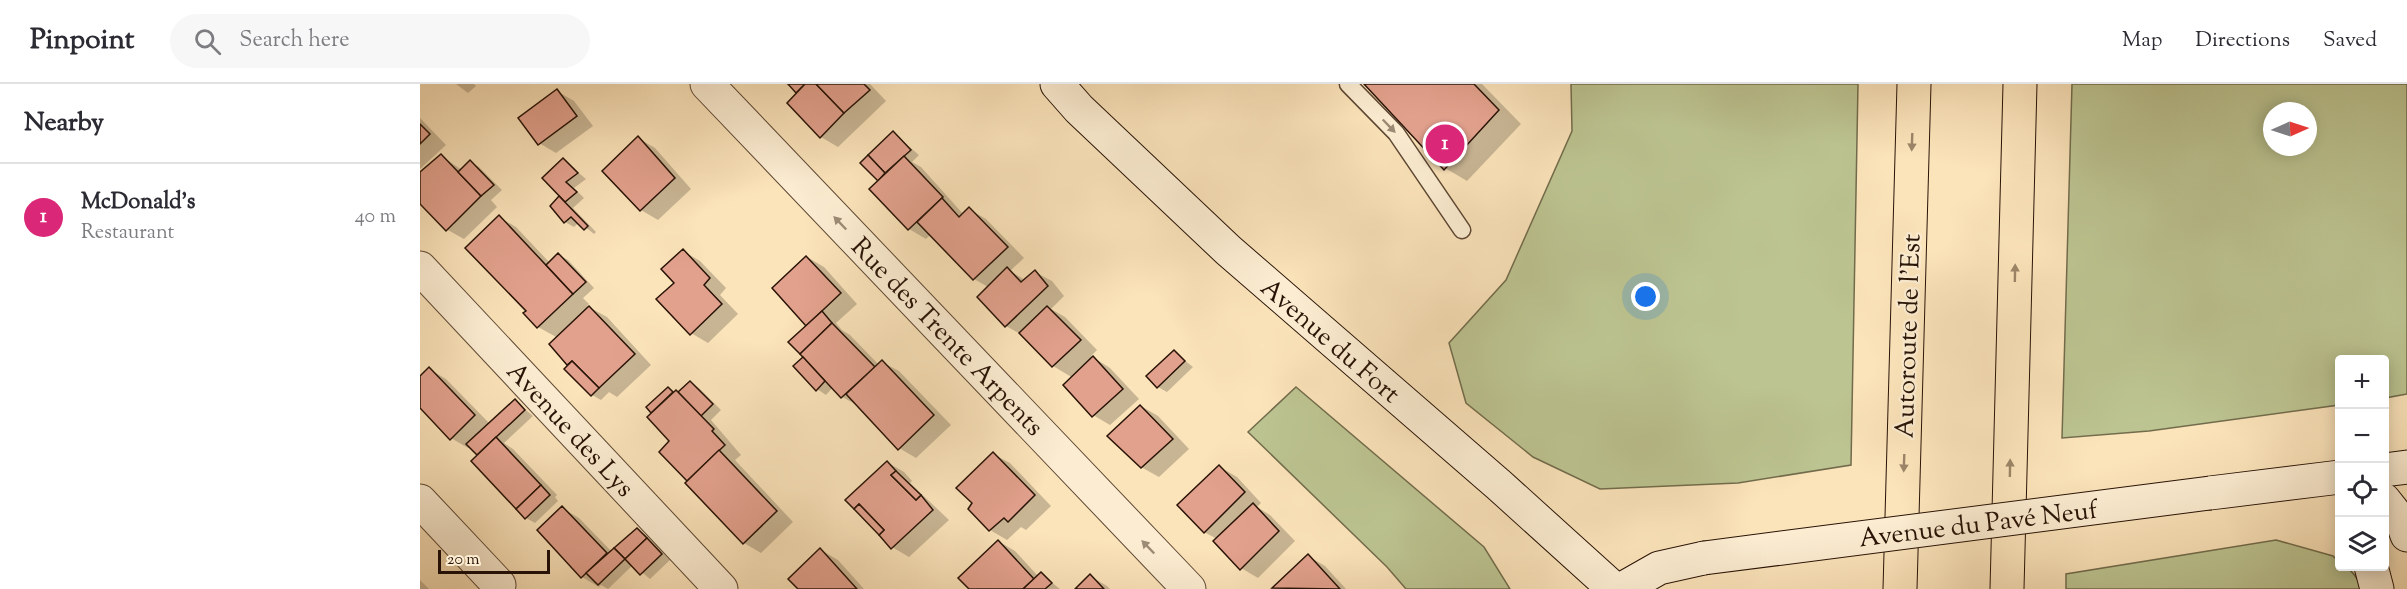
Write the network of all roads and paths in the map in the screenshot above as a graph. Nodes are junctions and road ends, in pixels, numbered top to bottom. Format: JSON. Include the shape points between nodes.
{"nodes":[{"id":1,"x":707,"y":84,"type":"edge"},
{"id":2,"x":1057,"y":84,"type":"edge"},
{"id":3,"x":1348,"y":84,"type":"edge"},
{"id":4,"x":1914,"y":84,"type":"edge"},
{"id":5,"x":2020,"y":84,"type":"edge"},
{"id":6,"x":1462,"y":230,"type":"dead end"},
{"id":7,"x":420,"y":268,"type":"edge"},
{"id":8,"x":2407,"y":467,"type":"edge"},
{"id":9,"x":2389,"y":469,"type":"edge"},
{"id":10,"x":2335,"y":483,"type":"edge"},
{"id":11,"x":420,"y":501,"type":"edge"},
{"id":12,"x":2389,"y":505,"type":"edge"},
{"id":13,"x":2407,"y":535,"type":"edge"},
{"id":14,"x":2372,"y":571,"type":"edge"},
{"id":15,"x":499,"y":585,"type":"dead end"},
{"id":16,"x":721,"y":589,"type":"edge"},
{"id":17,"x":1189,"y":589,"type":"edge"},
{"id":18,"x":1614,"y":589,"type":"edge"},
{"id":19,"x":1622,"y":589,"type":"edge"},
{"id":20,"x":1900,"y":589,"type":"edge"},
{"id":21,"x":2007,"y":589,"type":"edge"},
{"id":22,"x":2377,"y":589,"type":"edge"}],
"edges":[{"from":17,"to":1,"type":"main road","name":"Rue des Trente Arpents","one_way":true},
{"from":2,"to":18,"type":"main road","name":"Avenue du Fort","via":[[1228,250]]},
{"from":3,"to":6,"type":"lane","one_way":true,"via":[[1396,133]]},
{"from":4,"to":20,"type":"highway","name":"Autoroute de l’Est","one_way":true},
{"from":21,"to":5,"type":"highway","one_way":true},
{"from":7,"to":16,"type":"main road","name":"Avenue des Lys"},
{"from":8,"to":9,"type":"main road"},
{"from":10,"to":19,"type":"main road","name":"Avenue du Pavé Neuf","bridge":true,"via":[[2210,494],[1704,558],[1659,568]]},
{"from":11,"to":15,"type":"main road"},
{"from":12,"to":13,"type":"main road"},
{"from":14,"to":22,"type":"main road"}]}
